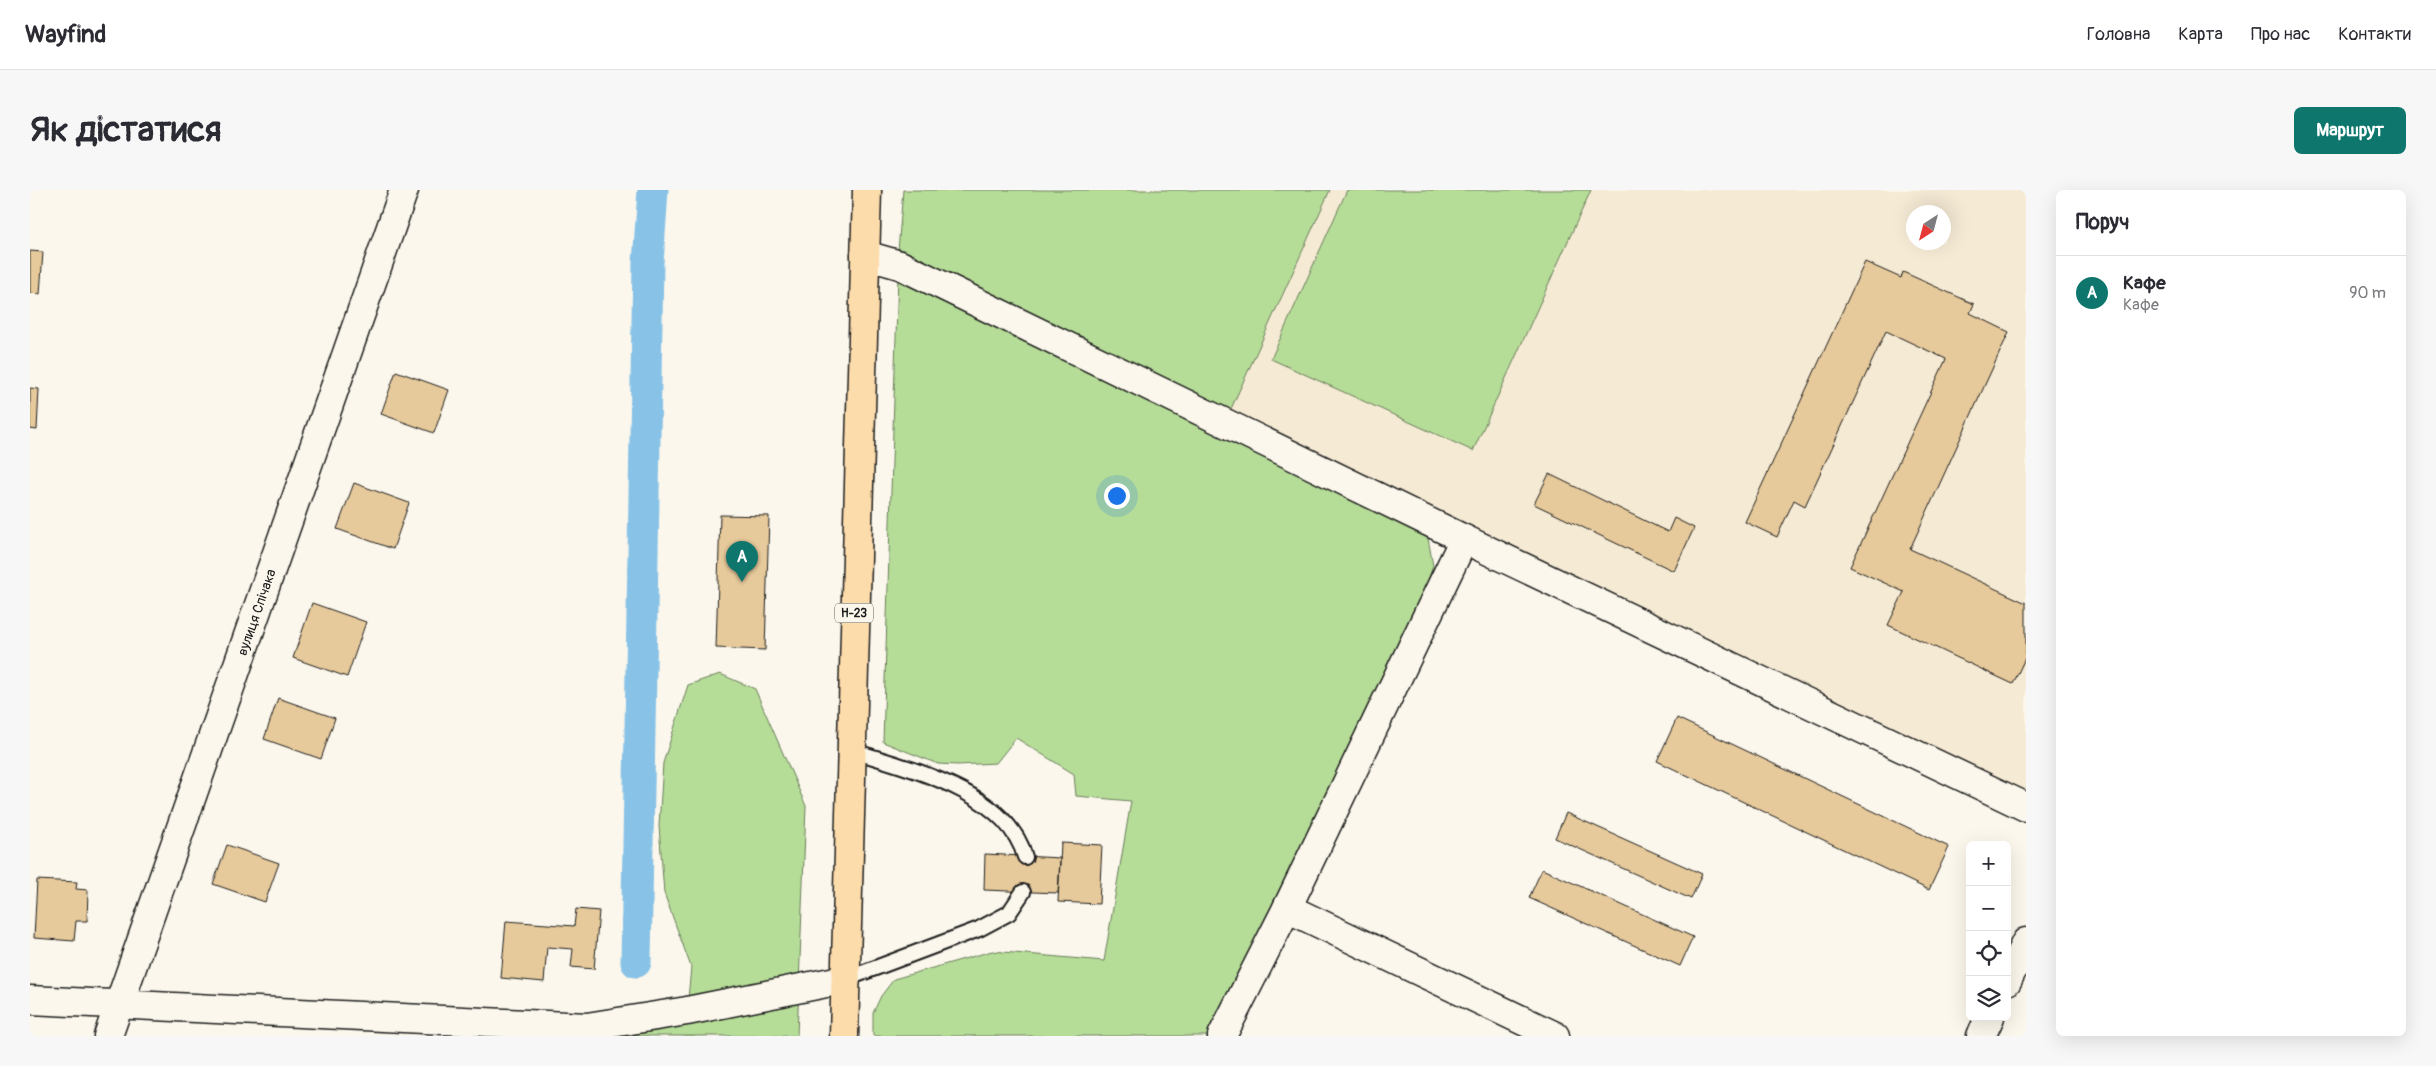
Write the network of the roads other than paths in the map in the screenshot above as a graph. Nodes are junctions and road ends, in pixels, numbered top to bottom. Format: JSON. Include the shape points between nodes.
{"nodes":[{"id":1,"x":404,"y":190,"type":"edge"},
{"id":2,"x":867,"y":190,"type":"edge"},
{"id":3,"x":865,"y":255,"type":"junction"},
{"id":4,"x":1464,"y":539,"type":"junction"},
{"id":5,"x":850,"y":750,"type":"junction"},
{"id":6,"x":2026,"y":807,"type":"edge"},
{"id":7,"x":1025,"y":856,"type":"dead end"},
{"id":8,"x":1024,"y":892,"type":"dead end"},
{"id":9,"x":1287,"y":908,"type":"junction"},
{"id":10,"x":2026,"y":942,"type":"edge"},
{"id":11,"x":2009,"y":976,"type":"edge"},
{"id":12,"x":846,"y":979,"type":"junction"},
{"id":13,"x":30,"y":1000,"type":"edge"},
{"id":14,"x":119,"y":1005,"type":"junction"},
{"id":15,"x":1988,"y":1021,"type":"edge"},
{"id":16,"x":587,"y":1032,"type":"edge"},
{"id":17,"x":108,"y":1036,"type":"edge"},
{"id":18,"x":844,"y":1036,"type":"edge"},
{"id":19,"x":1222,"y":1036,"type":"edge"},
{"id":20,"x":1555,"y":1036,"type":"edge"},
{"id":21,"x":1981,"y":1036,"type":"edge"}],
"edges":[{"from":1,"to":14,"type":"street","name":"вулиця Спічака"},
{"from":2,"to":3,"type":"main road","number":"Н-23"},
{"from":3,"to":4,"type":"street","via":[[900,265]]},
{"from":3,"to":5,"type":"main road","number":"Н-23"},
{"from":4,"to":6,"type":"street"},
{"from":4,"to":9,"type":"street"},
{"from":5,"to":7,"type":"lane","via":[[914,770],[974,797],[1004,818],[1022,845]]},
{"from":5,"to":12,"type":"main road","number":"Н-23"},
{"from":8,"to":12,"type":"lane","via":[[1009,913],[979,929]]},
{"from":9,"to":19,"type":"street"},
{"from":9,"to":20,"type":"street"},
{"from":10,"to":11,"type":"street"},
{"from":12,"to":16,"type":"street"},
{"from":12,"to":18,"type":"main road","number":"Н-23"},
{"from":13,"to":14,"type":"street"},
{"from":14,"to":16,"type":"street"},
{"from":14,"to":17,"type":"street","name":"вулиця Спічака"},
{"from":15,"to":21,"type":"street"}]}
